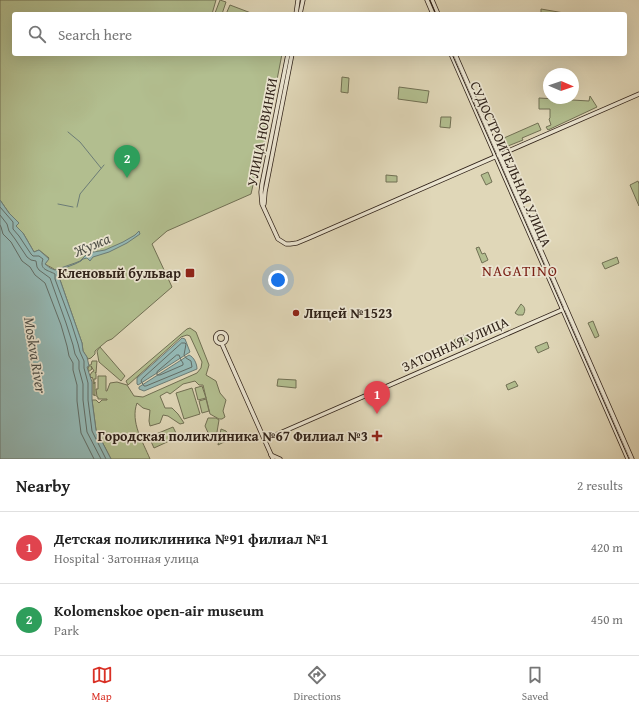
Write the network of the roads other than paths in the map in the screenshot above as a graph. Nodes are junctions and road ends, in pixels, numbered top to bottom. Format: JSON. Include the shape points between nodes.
{"nodes":[{"id":1,"x":298,"y":0,"type":"edge"},
{"id":2,"x":302,"y":0,"type":"edge"},
{"id":3,"x":427,"y":0,"type":"edge"},
{"id":4,"x":432,"y":0,"type":"edge"},
{"id":5,"x":296,"y":12,"type":"edge"},
{"id":6,"x":300,"y":12,"type":"edge"},
{"id":7,"x":432,"y":12,"type":"edge"},
{"id":8,"x":437,"y":12,"type":"edge"},
{"id":9,"x":288,"y":56,"type":"edge"},
{"id":10,"x":292,"y":56,"type":"edge"},
{"id":11,"x":452,"y":56,"type":"edge"},
{"id":12,"x":456,"y":56,"type":"edge"},
{"id":13,"x":639,"y":94,"type":"edge"},
{"id":14,"x":498,"y":156,"type":"junction"},
{"id":15,"x":266,"y":212,"type":"junction"},
{"id":16,"x":564,"y":309,"type":"junction"},
{"id":17,"x":223,"y":343,"type":"dead end"},
{"id":18,"x":264,"y":440,"type":"junction"},
{"id":19,"x":272,"y":457,"type":"edge"},
{"id":20,"x":280,"y":459,"type":"edge"},
{"id":21,"x":628,"y":459,"type":"edge"},
{"id":22,"x":632,"y":459,"type":"edge"}],
"edges":[{"from":1,"to":5,"type":"street"},
{"from":2,"to":6,"type":"street"},
{"from":3,"to":7,"type":"street"},
{"from":4,"to":8,"type":"street"},
{"from":9,"to":15,"type":"street","name":"УЛИЦА НОВИНКИ","via":[[262,188],[262,204]]},
{"from":10,"to":15,"type":"street","name":"УЛИЦА НОВИНКИ","via":[[265,192]]},
{"from":11,"to":14,"type":"street","name":"СУДОСТРОИТЕЛЬНАЯ УЛИЦА"},
{"from":12,"to":14,"type":"street","name":"СУДОСТРОИТЕЛЬНАЯ УЛИЦА"},
{"from":13,"to":14,"type":"street"},
{"from":14,"to":15,"type":"street","name":"УЛИЦА НОВИНКИ","via":[[293,244],[286,244],[278,239]]},
{"from":14,"to":16,"type":"street","name":"СУДОСТРОИТЕЛЬНАЯ УЛИЦА"},
{"from":16,"to":18,"type":"street","name":"ЗАТОННАЯ УЛИЦА"},
{"from":16,"to":21,"type":"street","name":"СУДОСТРОИТЕЛЬНАЯ УЛИЦА"},
{"from":16,"to":22,"type":"street","name":"СУДОСТРОИТЕЛЬНАЯ УЛИЦА"},
{"from":17,"to":18,"type":"street"},
{"from":18,"to":19,"type":"street"},
{"from":19,"to":20,"type":"street"}]}
